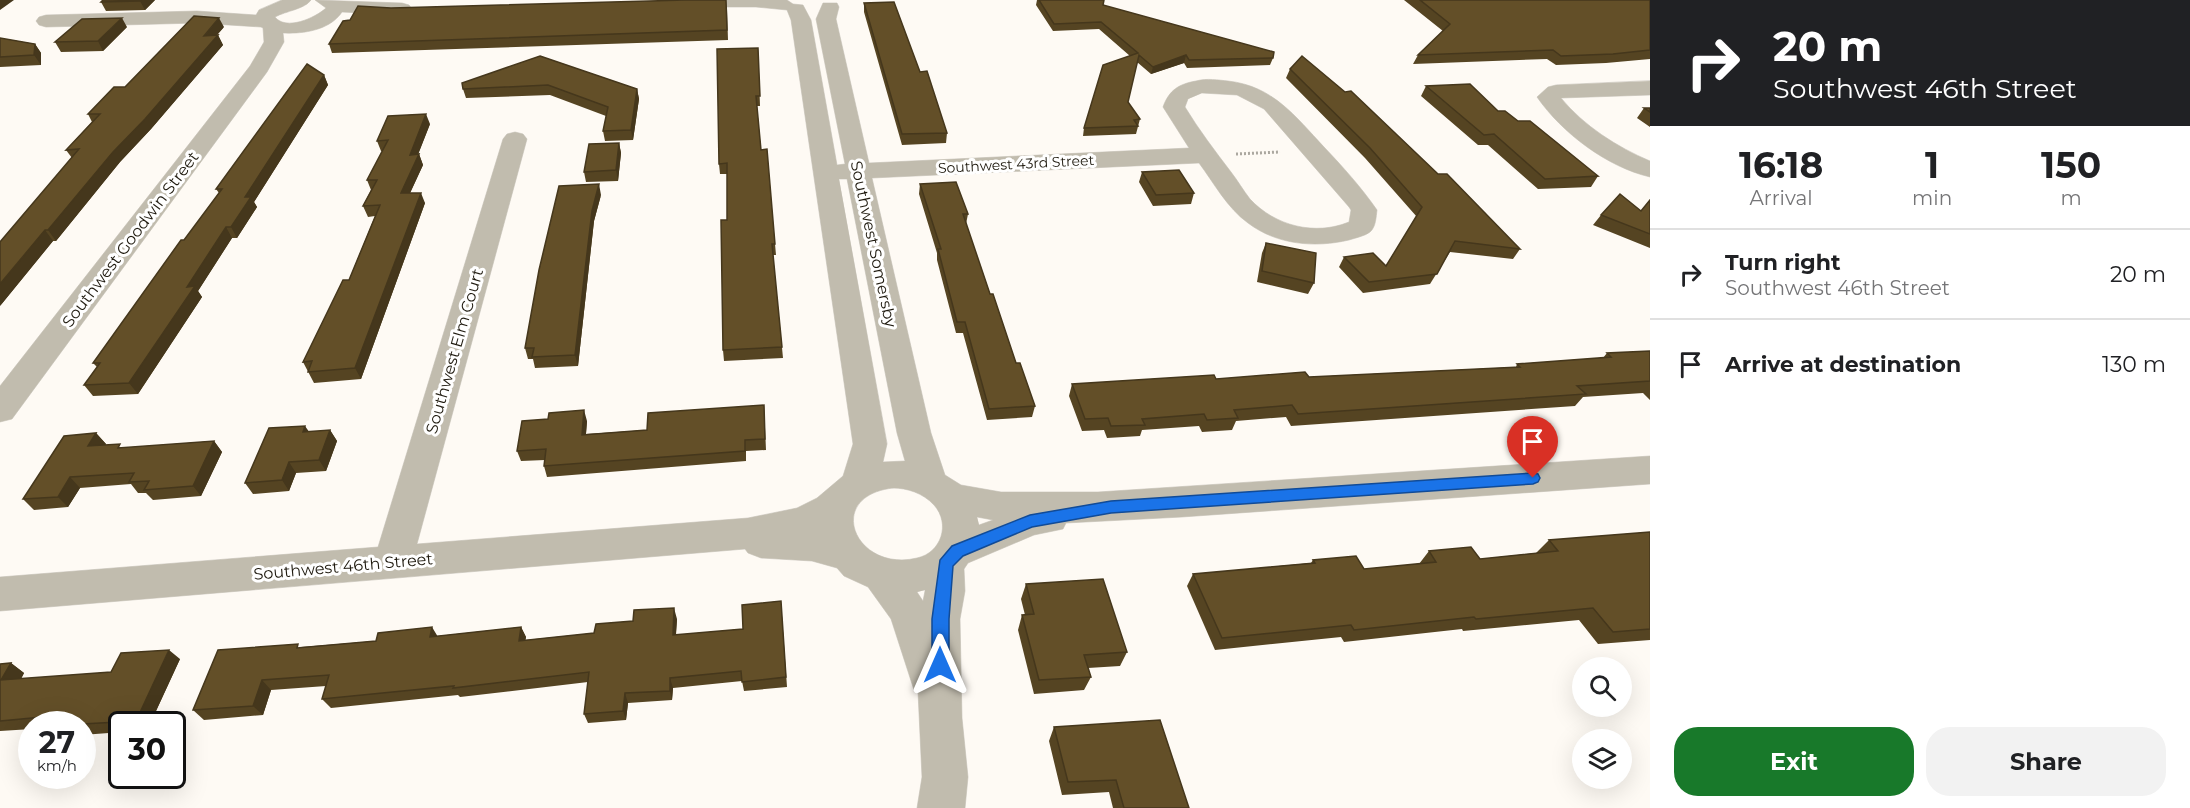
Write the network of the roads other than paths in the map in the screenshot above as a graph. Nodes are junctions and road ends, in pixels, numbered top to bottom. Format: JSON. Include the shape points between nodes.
{"nodes":[{"id":1,"x":71,"y":0,"type":"edge"},
{"id":2,"x":700,"y":0,"type":"edge"},
{"id":3,"x":663,"y":1,"type":"edge"},
{"id":4,"x":329,"y":2,"type":"edge"},
{"id":5,"x":837,"y":2,"type":"edge"},
{"id":6,"x":786,"y":5,"type":"edge"},
{"id":7,"x":285,"y":9,"type":"edge"},
{"id":8,"x":394,"y":9,"type":"junction"},
{"id":9,"x":418,"y":9,"type":"edge"},
{"id":10,"x":315,"y":22,"type":"junction"},
{"id":11,"x":260,"y":68,"type":"junction"},
{"id":12,"x":1650,"y":88,"type":"edge"},
{"id":13,"x":515,"y":139,"type":"dead end"},
{"id":14,"x":1205,"y":155,"type":"junction"},
{"id":15,"x":1650,"y":170,"type":"edge"},
{"id":16,"x":859,"y":171,"type":"junction"},
{"id":17,"x":826,"y":172,"type":"junction"},
{"id":18,"x":0,"y":410,"type":"edge"},
{"id":19,"x":1650,"y":470,"type":"edge"},
{"id":20,"x":938,"y":489,"type":"junction"},
{"id":21,"x":849,"y":492,"type":"junction"},
{"id":22,"x":1111,"y":507,"type":"junction"},
{"id":23,"x":687,"y":539,"type":"junction"},
{"id":24,"x":846,"y":554,"type":"junction"},
{"id":25,"x":951,"y":558,"type":"junction"},
{"id":26,"x":393,"y":562,"type":"junction"},
{"id":27,"x":882,"y":576,"type":"junction"},
{"id":28,"x":0,"y":594,"type":"edge"},
{"id":29,"x":940,"y":718,"type":"junction"},
{"id":30,"x":941,"y":808,"type":"edge"}],
"edges":[{"from":1,"to":7,"type":"street","via":[[46,21],[197,17]]},
{"from":2,"to":3,"type":"street"},
{"from":2,"to":6,"type":"street"},
{"from":4,"to":8,"type":"street"},
{"from":4,"to":10,"type":"street","name":"Southwest Goodwin Street","via":[[332,14]]},
{"from":5,"to":6,"type":"street","via":[[812,10]]},
{"from":5,"to":16,"type":"street","name":"Southwest Somersby","via":[[826,20]]},
{"from":6,"to":17,"type":"street","name":"Southwest Somersby","via":[[801,20]]},
{"from":7,"to":10,"type":"street"},
{"from":7,"to":11,"type":"street","name":"Southwest Goodwin Street"},
{"from":8,"to":9,"type":"street"},
{"from":8,"to":10,"type":"street"},
{"from":10,"to":11,"type":"street","name":"Southwest Goodwin Street","via":[[283,44]]},
{"from":11,"to":18,"type":"street","name":"Southwest Goodwin Street"},
{"from":12,"to":15,"type":"street","via":[[1556,92],[1548,98],[1558,112],[1626,161]]},
{"from":13,"to":26,"type":"street","name":"Southwest Elm Court"},
{"from":14,"to":14,"type":"street","via":[[1245,208],[1263,223],[1292,234],[1323,238],[1361,226],[1364,210],[1350,191],[1282,115],[1253,94],[1223,86],[1185,89],[1177,97],[1174,107]]},
{"from":14,"to":16,"type":"street","name":"Southwest 43rd Street"},
{"from":16,"to":17,"type":"street","name":"Southwest 43rd Street"},
{"from":16,"to":20,"type":"street","name":"Southwest Somersby","via":[[914,433]]},
{"from":17,"to":21,"type":"street","name":"Southwest Somersby","via":[[870,444]]},
{"from":19,"to":22,"type":"street"},
{"from":20,"to":21,"type":"street","via":[[911,476],[893,474],[875,477]]},
{"from":20,"to":22,"type":"street","via":[[1019,509]]},
{"from":20,"to":25,"type":"street","via":[[958,508],[962,522],[963,537]]},
{"from":21,"to":23,"type":"street","name":"Southwest 46th Street","via":[[827,513],[788,526]]},
{"from":21,"to":24,"type":"street","via":[[834,518],[836,537]]},
{"from":22,"to":25,"type":"street","via":[[1030,521]]},
{"from":23,"to":24,"type":"street","name":"Southwest 46th Street","via":[[812,545]]},
{"from":23,"to":26,"type":"street","name":"Southwest 46th Street"},
{"from":24,"to":27,"type":"street","via":[[861,568]]},
{"from":25,"to":27,"type":"street","via":[[927,575],[905,579]]},
{"from":25,"to":29,"type":"street","via":[[940,619]]},
{"from":26,"to":28,"type":"street","name":"Southwest 46th Street"},
{"from":27,"to":29,"type":"street","via":[[907,609],[919,637]]},
{"from":29,"to":30,"type":"street","via":[[945,777]]}]}
